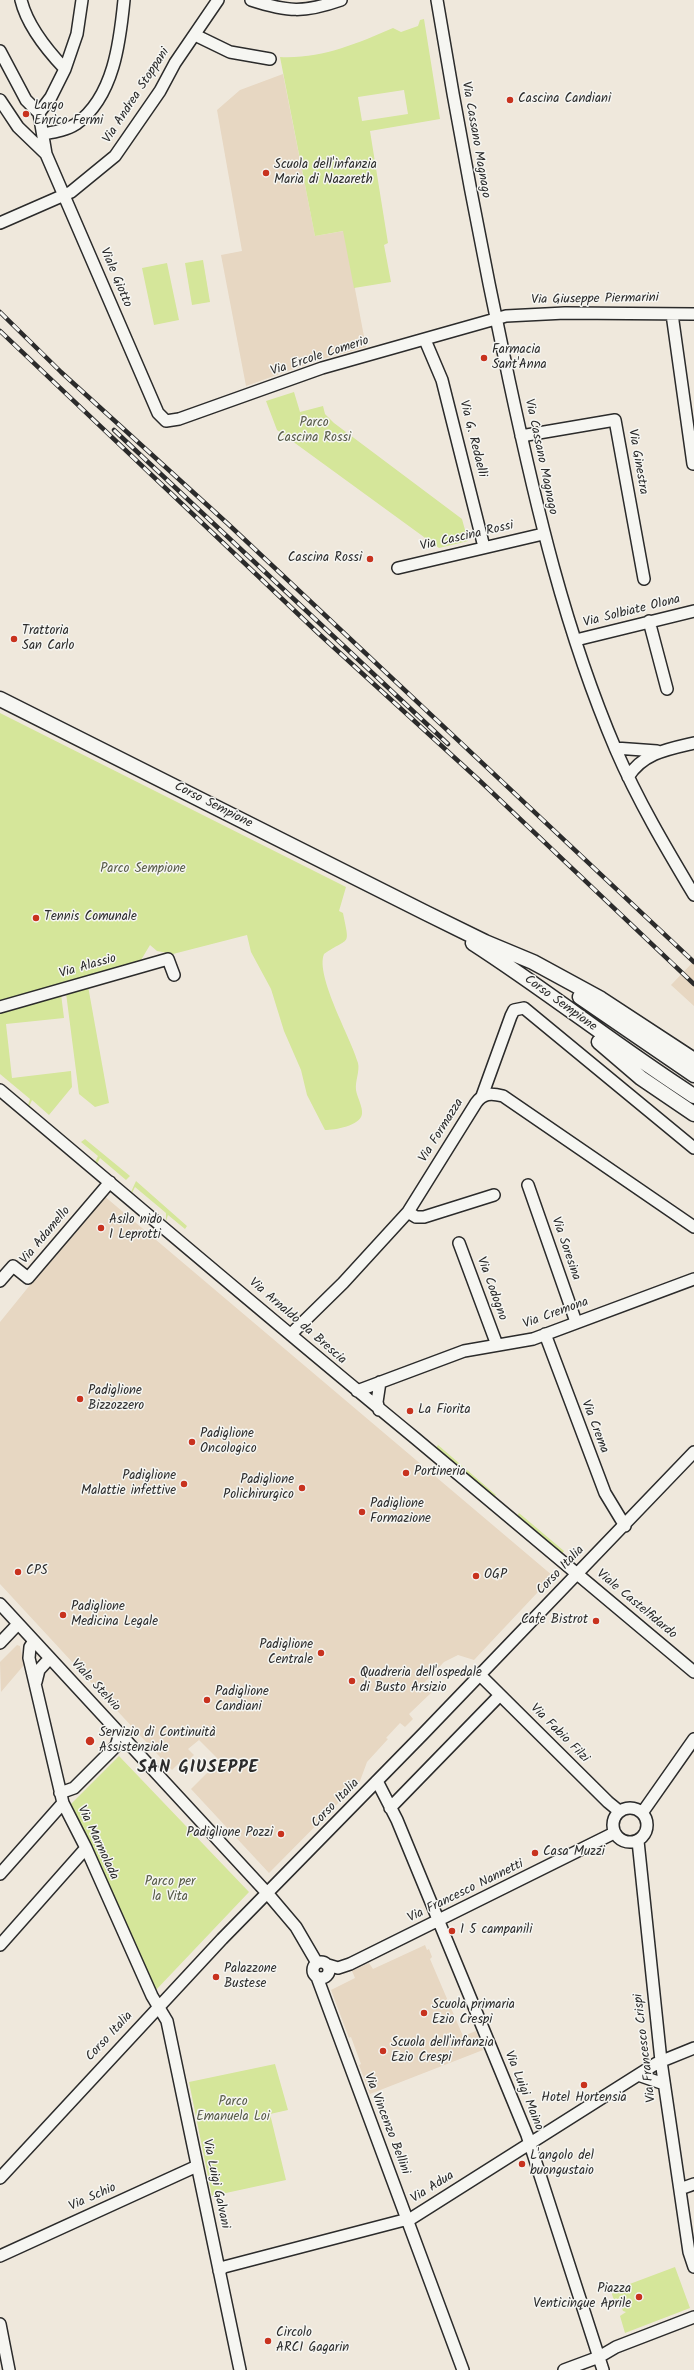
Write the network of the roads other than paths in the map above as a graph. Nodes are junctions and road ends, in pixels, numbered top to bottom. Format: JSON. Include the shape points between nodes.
{"nodes":[{"id":1,"x":21,"y":0,"type":"edge"},
{"id":2,"x":82,"y":0,"type":"edge"},
{"id":3,"x":124,"y":0,"type":"edge"},
{"id":4,"x":218,"y":0,"type":"edge"},
{"id":5,"x":251,"y":0,"type":"edge"},
{"id":6,"x":340,"y":0,"type":"edge"},
{"id":7,"x":436,"y":0,"type":"edge"},
{"id":8,"x":195,"y":35,"type":"junction"},
{"id":9,"x":0,"y":51,"type":"edge"},
{"id":10,"x":270,"y":59,"type":"dead end"},
{"id":11,"x":65,"y":69,"type":"junction"},
{"id":12,"x":0,"y":100,"type":"edge"},
{"id":13,"x":39,"y":113,"type":"junction"},
{"id":14,"x":44,"y":134,"type":"junction"},
{"id":15,"x":46,"y":154,"type":"junction"},
{"id":16,"x":65,"y":194,"type":"junction"},
{"id":17,"x":0,"y":223,"type":"edge"},
{"id":18,"x":672,"y":314,"type":"junction"},
{"id":19,"x":694,"y":314,"type":"edge"},
{"id":20,"x":496,"y":319,"type":"junction"},
{"id":21,"x":425,"y":340,"type":"junction"},
{"id":22,"x":158,"y":413,"type":"joint"},
{"id":23,"x":521,"y":436,"type":"junction"},
{"id":24,"x":693,"y":464,"type":"dead end"},
{"id":25,"x":543,"y":534,"type":"junction"},
{"id":26,"x":484,"y":547,"type":"junction"},
{"id":27,"x":398,"y":568,"type":"dead end"},
{"id":28,"x":644,"y":579,"type":"dead end"},
{"id":29,"x":694,"y":611,"type":"edge"},
{"id":30,"x":649,"y":622,"type":"junction"},
{"id":31,"x":576,"y":640,"type":"junction"},
{"id":32,"x":667,"y":689,"type":"dead end"},
{"id":33,"x":0,"y":698,"type":"edge"},
{"id":34,"x":694,"y":743,"type":"edge"},
{"id":35,"x":615,"y":748,"type":"junction"},
{"id":36,"x":659,"y":751,"type":"junction"},
{"id":37,"x":628,"y":777,"type":"junction"},
{"id":38,"x":694,"y":895,"type":"edge"},
{"id":39,"x":426,"y":913,"type":"junction"},
{"id":40,"x":485,"y":942,"type":"junction"},
{"id":41,"x":174,"y":975,"type":"dead end"},
{"id":42,"x":528,"y":980,"type":"junction"},
{"id":43,"x":0,"y":1007,"type":"edge"},
{"id":44,"x":694,"y":1060,"type":"edge"},
{"id":45,"x":694,"y":1075,"type":"edge"},
{"id":46,"x":0,"y":1090,"type":"edge"},
{"id":47,"x":482,"y":1096,"type":"junction"},
{"id":48,"x":694,"y":1096,"type":"edge"},
{"id":49,"x":694,"y":1114,"type":"edge"},
{"id":50,"x":694,"y":1148,"type":"edge"},
{"id":51,"x":110,"y":1182,"type":"junction"},
{"id":52,"x":528,"y":1184,"type":"dead end"},
{"id":53,"x":494,"y":1195,"type":"dead end"},
{"id":54,"x":408,"y":1212,"type":"junction"},
{"id":55,"x":694,"y":1227,"type":"edge"},
{"id":56,"x":459,"y":1243,"type":"dead end"},
{"id":57,"x":694,"y":1278,"type":"edge"},
{"id":58,"x":0,"y":1282,"type":"edge"},
{"id":59,"x":576,"y":1322,"type":"junction"},
{"id":60,"x":291,"y":1334,"type":"junction"},
{"id":61,"x":545,"y":1334,"type":"junction"},
{"id":62,"x":497,"y":1345,"type":"junction"},
{"id":63,"x":380,"y":1382,"type":"junction"},
{"id":64,"x":357,"y":1392,"type":"junction"},
{"id":65,"x":379,"y":1410,"type":"junction"},
{"id":66,"x":694,"y":1452,"type":"edge"},
{"id":67,"x":625,"y":1526,"type":"junction"},
{"id":68,"x":578,"y":1574,"type":"junction"},
{"id":69,"x":0,"y":1604,"type":"edge"},
{"id":70,"x":18,"y":1624,"type":"junction"},
{"id":71,"x":34,"y":1641,"type":"junction"},
{"id":72,"x":0,"y":1643,"type":"edge"},
{"id":73,"x":50,"y":1658,"type":"junction"},
{"id":74,"x":694,"y":1672,"type":"edge"},
{"id":75,"x":480,"y":1675,"type":"junction"},
{"id":76,"x":36,"y":1683,"type":"junction"},
{"id":77,"x":500,"y":1695,"type":"junction"},
{"id":78,"x":120,"y":1734,"type":"junction"},
{"id":79,"x":694,"y":1739,"type":"edge"},
{"id":80,"x":377,"y":1781,"type":"junction"},
{"id":81,"x":62,"y":1798,"type":"junction"},
{"id":82,"x":390,"y":1808,"type":"junction"},
{"id":83,"x":619,"y":1811,"type":"junction"},
{"id":84,"x":642,"y":1813,"type":"junction"},
{"id":85,"x":614,"y":1833,"type":"junction"},
{"id":86,"x":638,"y":1841,"type":"junction"},
{"id":87,"x":86,"y":1848,"type":"junction"},
{"id":88,"x":0,"y":1874,"type":"edge"},
{"id":89,"x":268,"y":1894,"type":"junction"},
{"id":90,"x":439,"y":1921,"type":"junction"},
{"id":91,"x":0,"y":1945,"type":"edge"},
{"id":92,"x":317,"y":1962,"type":"junction"},
{"id":93,"x":328,"y":1965,"type":"junction"},
{"id":94,"x":316,"y":1977,"type":"junction"},
{"id":95,"x":158,"y":2006,"type":"junction"},
{"id":96,"x":694,"y":2048,"type":"edge"},
{"id":97,"x":661,"y":2061,"type":"junction"},
{"id":98,"x":638,"y":2075,"type":"junction"},
{"id":99,"x":664,"y":2084,"type":"junction"},
{"id":100,"x":530,"y":2144,"type":"junction"},
{"id":101,"x":197,"y":2166,"type":"junction"},
{"id":102,"x":0,"y":2178,"type":"edge"},
{"id":103,"x":694,"y":2184,"type":"edge"},
{"id":104,"x":680,"y":2189,"type":"junction"},
{"id":105,"x":407,"y":2220,"type":"junction"},
{"id":106,"x":0,"y":2256,"type":"edge"},
{"id":107,"x":694,"y":2267,"type":"edge"},
{"id":108,"x":219,"y":2271,"type":"junction"},
{"id":109,"x":694,"y":2317,"type":"edge"},
{"id":110,"x":0,"y":2324,"type":"edge"},
{"id":111,"x":599,"y":2357,"type":"junction"},
{"id":112,"x":9,"y":2370,"type":"edge"},
{"id":113,"x":240,"y":2370,"type":"edge"},
{"id":114,"x":463,"y":2370,"type":"edge"},
{"id":115,"x":564,"y":2370,"type":"edge"},
{"id":116,"x":603,"y":2370,"type":"edge"}],
"edges":[{"from":1,"to":11,"type":"street","via":[[32,26],[54,58]]},
{"from":2,"to":11,"type":"street","via":[[77,34]]},
{"from":3,"to":14,"type":"street","via":[[117,47],[102,92],[92,108],[76,124]]},
{"from":4,"to":8,"type":"street","name":"Via Andrea Stoppani"},
{"from":5,"to":6,"type":"street","via":[[299,10],[316,9]]},
{"from":7,"to":20,"type":"street","name":"Via Cassano Magnago"},
{"from":8,"to":10,"type":"street","via":[[230,52]]},
{"from":8,"to":16,"type":"street","name":"Via Andrea Stoppani","via":[[115,156],[85,182]]},
{"from":9,"to":13,"type":"street","via":[[26,100]]},
{"from":11,"to":13,"type":"street","via":[[51,97]]},
{"from":12,"to":15,"type":"street","name":"Viale Giotto","via":[[18,127]]},
{"from":13,"to":14,"type":"street","name":"Viale Giotto"},
{"from":14,"to":15,"type":"street","name":"Viale Giotto"},
{"from":15,"to":16,"type":"street","name":"Viale Giotto"},
{"from":16,"to":17,"type":"street","name":"Via Andrea Stoppani"},
{"from":16,"to":22,"type":"street","name":"Viale Giotto"},
{"from":18,"to":19,"type":"street","name":"Via Giuseppe Piermarini"},
{"from":18,"to":20,"type":"street","name":"Via Giuseppe Piermarini","via":[[565,313]]},
{"from":18,"to":24,"type":"street"},
{"from":20,"to":21,"type":"street","name":"Via Ercole Comerio"},
{"from":20,"to":23,"type":"street","name":"Via Cassano Magnago"},
{"from":21,"to":22,"type":"street","name":"Via Ercole Comerio","via":[[322,368],[172,421],[161,418]]},
{"from":21,"to":26,"type":"street","name":"Via G. Redaelli","via":[[442,380]]},
{"from":23,"to":25,"type":"street","name":"Via Cassano Magnago"},
{"from":23,"to":28,"type":"street","name":"Via Ginestra","via":[[615,420]]},
{"from":25,"to":26,"type":"street","name":"Via Cascina Rossi"},
{"from":25,"to":31,"type":"street","name":"Via Cassano Magnago"},
{"from":26,"to":27,"type":"street","name":"Via Cascina Rossi"},
{"from":29,"to":30,"type":"street","name":"Via Solbiate Olona"},
{"from":30,"to":31,"type":"street","name":"Via Solbiate Olona"},
{"from":30,"to":32,"type":"street"},
{"from":31,"to":35,"type":"street","name":"Via Cassano Magnago"},
{"from":33,"to":39,"type":"main road","name":"Corso Sempione"},
{"from":34,"to":36,"type":"street"},
{"from":35,"to":36,"type":"street"},
{"from":35,"to":37,"type":"street","name":"Via Cassano Magnago"},
{"from":36,"to":37,"type":"street","via":[[638,763]]},
{"from":37,"to":38,"type":"street","name":"Via Cassano Magnago"},
{"from":39,"to":40,"type":"main road","name":"Corso Sempione"},
{"from":39,"to":42,"type":"main road","name":"Corso Sempione"},
{"from":40,"to":44,"type":"main road","name":"Corso Sempione","via":[[515,952],[601,999]]},
{"from":40,"to":45,"type":"main road","via":[[574,993]]},
{"from":41,"to":43,"type":"street","name":"Via Alassio","via":[[168,959]]},
{"from":42,"to":48,"type":"main road","name":"Corso Sempione","via":[[636,1059]]},
{"from":42,"to":49,"type":"main road","via":[[633,1072]]},
{"from":46,"to":51,"type":"street","name":"Via Arnaldo da Brescia"},
{"from":47,"to":50,"type":"street","via":[[511,1016],[514,1010],[524,1008]]},
{"from":47,"to":54,"type":"street","name":"Via Formazza"},
{"from":47,"to":55,"type":"street","name":"Via Formazza","via":[[503,1096]]},
{"from":51,"to":58,"type":"street","name":"Via Adamello","via":[[28,1278],[13,1266]]},
{"from":51,"to":60,"type":"street","name":"Via Arnaldo da Brescia"},
{"from":52,"to":59,"type":"street","name":"Via Soresina"},
{"from":53,"to":54,"type":"street","via":[[424,1217],[416,1217]]},
{"from":54,"to":60,"type":"street","name":"Via Formazza","via":[[347,1280]]},
{"from":56,"to":62,"type":"street","name":"Via Codogno"},
{"from":57,"to":59,"type":"street","name":"Via Cremona"},
{"from":59,"to":61,"type":"street","name":"Via Cremona"},
{"from":60,"to":64,"type":"street","name":"Via Arnaldo da Brescia"},
{"from":61,"to":62,"type":"street","name":"Via Cremona","via":[[524,1341]]},
{"from":61,"to":67,"type":"street","name":"Via Crema","via":[[605,1493]]},
{"from":62,"to":63,"type":"street","name":"Via Cremona","via":[[464,1351]]},
{"from":63,"to":64,"type":"street","name":"Via Cremona"},
{"from":63,"to":65,"type":"street","via":[[377,1402]]},
{"from":64,"to":65,"type":"street","name":"Via Arnaldo da Brescia"},
{"from":65,"to":68,"type":"street","name":"Via Arnaldo da Brescia"},
{"from":66,"to":67,"type":"street","name":"Corso Italia"},
{"from":67,"to":68,"type":"street","name":"Corso Italia"},
{"from":68,"to":74,"type":"street","name":"Viale Castelfidardo"},
{"from":68,"to":75,"type":"street","name":"Corso Italia"},
{"from":69,"to":70,"type":"street","name":"Viale Stelvio"},
{"from":70,"to":71,"type":"street","name":"Viale Stelvio"},
{"from":70,"to":72,"type":"street"},
{"from":71,"to":73,"type":"street","name":"Viale Stelvio"},
{"from":71,"to":76,"type":"street","name":"Via Marmolada","via":[[30,1647],[29,1658]]},
{"from":73,"to":76,"type":"street","via":[[39,1670]]},
{"from":73,"to":78,"type":"street","name":"Viale Stelvio"},
{"from":75,"to":77,"type":"street","name":"Via Fabio Filzi"},
{"from":75,"to":80,"type":"street","name":"Corso Italia"},
{"from":76,"to":81,"type":"street","name":"Via Marmolada"},
{"from":77,"to":82,"type":"street"},
{"from":77,"to":83,"type":"street","name":"Via Fabio Filzi"},
{"from":78,"to":81,"type":"street","via":[[116,1746]]},
{"from":78,"to":89,"type":"street","name":"Viale Stelvio"},
{"from":79,"to":84,"type":"street"},
{"from":80,"to":82,"type":"street","name":"Via Luigi Maino"},
{"from":80,"to":89,"type":"street","name":"Corso Italia"},
{"from":81,"to":87,"type":"street","name":"Via Marmolada"},
{"from":81,"to":88,"type":"street"},
{"from":82,"to":90,"type":"street","name":"Via Luigi Maino"},
{"from":83,"to":84,"type":"street","via":[[631,1808]]},
{"from":83,"to":85,"type":"street","via":[[612,1821]]},
{"from":84,"to":86,"type":"street","via":[[646,1818],[647,1829]]},
{"from":85,"to":86,"type":"street","via":[[626,1843]]},
{"from":85,"to":90,"type":"street","name":"Via Francesco Nannetti"},
{"from":86,"to":97,"type":"street","name":"Via Francesco Crispi"},
{"from":87,"to":91,"type":"street"},
{"from":87,"to":95,"type":"street","name":"Via Marmolada"},
{"from":89,"to":92,"type":"street","name":"Viale Stelvio","via":[[296,1927]]},
{"from":89,"to":95,"type":"street","name":"Corso Italia"},
{"from":90,"to":93,"type":"street","name":"Via Francesco Nannetti","via":[[343,1967]]},
{"from":90,"to":100,"type":"street","name":"Via Luigi Maino"},
{"from":92,"to":93,"type":"street"},
{"from":92,"to":94,"type":"street","via":[[312,1970]]},
{"from":93,"to":94,"type":"street","via":[[327,1976]]},
{"from":94,"to":105,"type":"street","name":"Via Vincenzo Bellini"},
{"from":95,"to":101,"type":"street","name":"Via Luigi Galvani","via":[[168,2027]]},
{"from":95,"to":102,"type":"street","name":"Corso Italia"},
{"from":96,"to":97,"type":"street","name":"Via Adua"},
{"from":97,"to":98,"type":"street","name":"Via Adua"},
{"from":97,"to":99,"type":"street","name":"Via Francesco Crispi"},
{"from":98,"to":99,"type":"street"},
{"from":98,"to":100,"type":"street","name":"Via Adua"},
{"from":99,"to":104,"type":"street","name":"Via Francesco Crispi"},
{"from":100,"to":105,"type":"street","name":"Via Adua"},
{"from":100,"to":111,"type":"street","name":"Via Luigi Maino"},
{"from":101,"to":106,"type":"street","name":"Via Schio"},
{"from":101,"to":108,"type":"street","name":"Via Luigi Galvani"},
{"from":103,"to":104,"type":"street"},
{"from":104,"to":107,"type":"street","name":"Via Francesco Crispi","via":[[689,2252]]},
{"from":105,"to":108,"type":"street","name":"Via Adua","via":[[224,2267]]},
{"from":105,"to":114,"type":"street","name":"Via Vincenzo Bellini"},
{"from":108,"to":113,"type":"street","name":"Via Luigi Galvani"},
{"from":109,"to":111,"type":"street","via":[[616,2347]]},
{"from":110,"to":112,"type":"street"},
{"from":111,"to":115,"type":"street"},
{"from":111,"to":116,"type":"street"}]}
